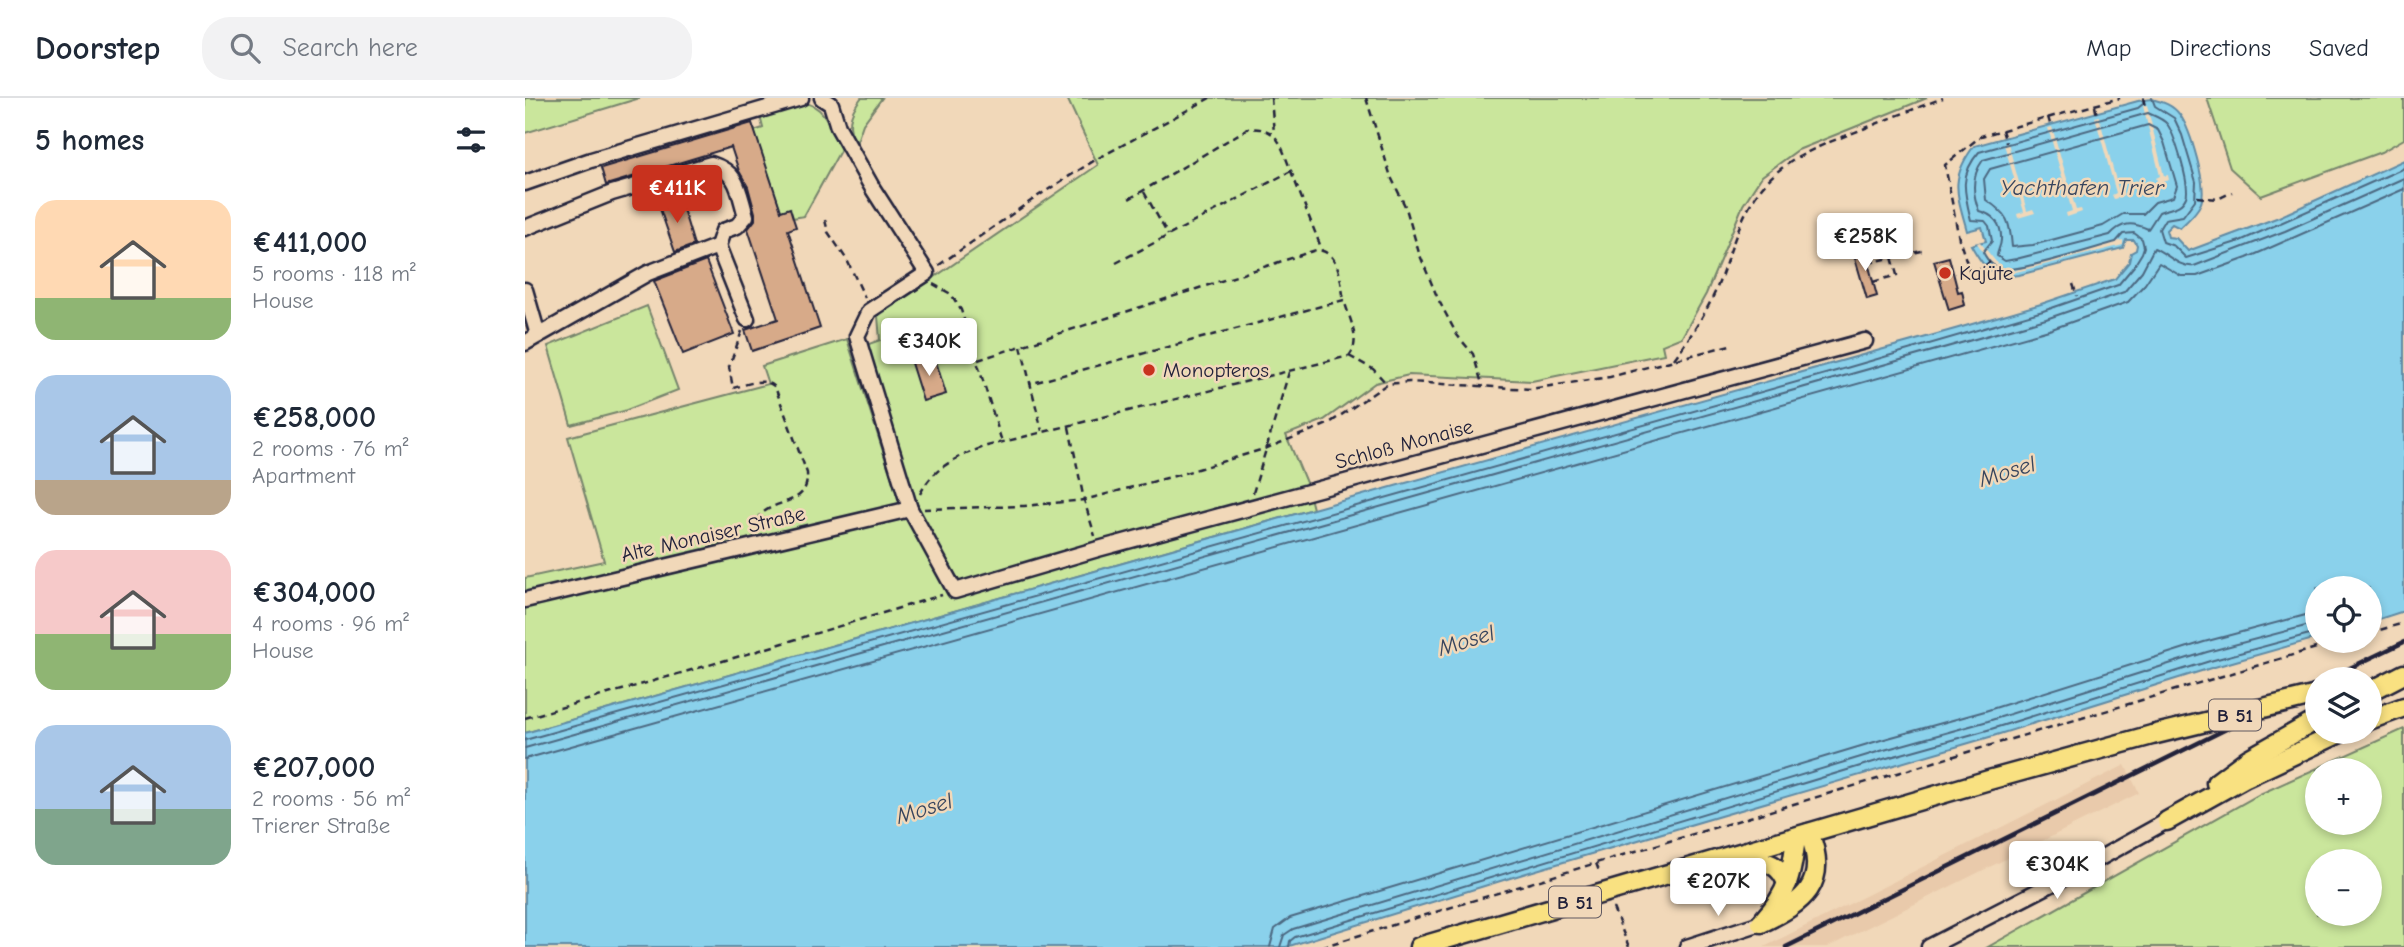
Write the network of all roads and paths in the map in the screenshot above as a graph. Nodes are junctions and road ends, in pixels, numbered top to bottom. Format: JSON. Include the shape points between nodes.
{"nodes":[{"id":1,"x":801,"y":98,"type":"edge"},
{"id":2,"x":822,"y":98,"type":"edge"},
{"id":3,"x":1210,"y":98,"type":"edge"},
{"id":4,"x":1272,"y":98,"type":"edge"},
{"id":5,"x":1366,"y":98,"type":"edge"},
{"id":6,"x":1943,"y":98,"type":"edge"},
{"id":7,"x":2120,"y":98,"type":"edge"},
{"id":8,"x":2143,"y":98,"type":"edge"},
{"id":9,"x":2095,"y":105,"type":"junction"},
{"id":10,"x":2145,"y":106,"type":"dead end"},
{"id":11,"x":2097,"y":116,"type":"dead end"},
{"id":12,"x":2048,"y":117,"type":"junction"},
{"id":13,"x":2051,"y":128,"type":"dead end"},
{"id":14,"x":2002,"y":130,"type":"junction"},
{"id":15,"x":1274,"y":135,"type":"junction"},
{"id":16,"x":2006,"y":143,"type":"dead end"},
{"id":17,"x":1291,"y":171,"type":"junction"},
{"id":18,"x":525,"y":183,"type":"edge"},
{"id":19,"x":1143,"y":191,"type":"junction"},
{"id":20,"x":2232,"y":192,"type":"dead end"},
{"id":21,"x":2197,"y":197,"type":"dead end"},
{"id":22,"x":1129,"y":199,"type":"dead end"},
{"id":23,"x":825,"y":220,"type":"dead end"},
{"id":24,"x":525,"y":228,"type":"edge"},
{"id":25,"x":1168,"y":234,"type":"junction"},
{"id":26,"x":718,"y":246,"type":"junction"},
{"id":27,"x":1322,"y":250,"type":"junction"},
{"id":28,"x":1926,"y":250,"type":"dead end"},
{"id":29,"x":1892,"y":257,"type":"junction"},
{"id":30,"x":1868,"y":262,"type":"dead end"},
{"id":31,"x":1990,"y":262,"type":"dead end"},
{"id":32,"x":1116,"y":263,"type":"dead end"},
{"id":33,"x":924,"y":275,"type":"junction"},
{"id":34,"x":1874,"y":282,"type":"dead end"},
{"id":35,"x":2073,"y":284,"type":"dead end"},
{"id":36,"x":525,"y":290,"type":"edge"},
{"id":37,"x":2077,"y":296,"type":"dead end"},
{"id":38,"x":1344,"y":300,"type":"junction"},
{"id":39,"x":869,"y":311,"type":"junction"},
{"id":40,"x":747,"y":319,"type":"joint"},
{"id":41,"x":538,"y":335,"type":"junction"},
{"id":42,"x":1865,"y":341,"type":"dead end"},
{"id":43,"x":525,"y":343,"type":"edge"},
{"id":44,"x":1730,"y":345,"type":"dead end"},
{"id":45,"x":1021,"y":346,"type":"junction"},
{"id":46,"x":1349,"y":356,"type":"junction"},
{"id":47,"x":1674,"y":359,"type":"junction"},
{"id":48,"x":978,"y":360,"type":"junction"},
{"id":49,"x":1289,"y":372,"type":"junction"},
{"id":50,"x":1029,"y":384,"type":"junction"},
{"id":51,"x":1387,"y":384,"type":"junction"},
{"id":52,"x":1483,"y":387,"type":"junction"},
{"id":53,"x":1069,"y":427,"type":"junction"},
{"id":54,"x":1042,"y":433,"type":"junction"},
{"id":55,"x":1002,"y":442,"type":"junction"},
{"id":56,"x":1267,"y":448,"type":"junction"},
{"id":57,"x":1084,"y":500,"type":"junction"},
{"id":58,"x":1252,"y":507,"type":"junction"},
{"id":59,"x":910,"y":509,"type":"junction"},
{"id":60,"x":764,"y":543,"type":"junction"},
{"id":61,"x":1098,"y":549,"type":"junction"},
{"id":62,"x":955,"y":591,"type":"junction"},
{"id":63,"x":525,"y":600,"type":"edge"},
{"id":64,"x":2404,"y":623,"type":"edge"},
{"id":65,"x":2382,"y":629,"type":"edge"},
{"id":66,"x":2305,"y":651,"type":"edge"},
{"id":67,"x":2404,"y":674,"type":"edge"},
{"id":68,"x":2382,"y":679,"type":"edge"},
{"id":69,"x":2382,"y":685,"type":"edge"},
{"id":70,"x":2305,"y":698,"type":"edge"},
{"id":71,"x":2404,"y":707,"type":"edge"},
{"id":72,"x":2382,"y":715,"type":"edge"},
{"id":73,"x":525,"y":718,"type":"edge"},
{"id":74,"x":2305,"y":727,"type":"edge"},
{"id":75,"x":2316,"y":744,"type":"edge"},
{"id":76,"x":2167,"y":821,"type":"junction"},
{"id":77,"x":1803,"y":835,"type":"junction"},
{"id":78,"x":1732,"y":856,"type":"junction"},
{"id":79,"x":1596,"y":863,"type":"junction"},
{"id":80,"x":1600,"y":874,"type":"dead end"},
{"id":81,"x":1787,"y":884,"type":"junction"},
{"id":82,"x":1613,"y":908,"type":"dead end"},
{"id":83,"x":1761,"y":923,"type":"junction"},
{"id":84,"x":1321,"y":947,"type":"edge"},
{"id":85,"x":1419,"y":947,"type":"edge"},
{"id":86,"x":1629,"y":947,"type":"edge"},
{"id":87,"x":1687,"y":947,"type":"edge"},
{"id":88,"x":1929,"y":947,"type":"edge"}],
"edges":[{"from":1,"to":18,"type":"street"},
{"from":2,"to":33,"type":"street","via":[[831,104],[838,127]]},
{"from":3,"to":33,"type":"path","via":[[1095,160]]},
{"from":4,"to":15,"type":"path"},
{"from":5,"to":52,"type":"path","via":[[1419,253],[1457,335],[1473,354]]},
{"from":6,"to":47,"type":"path","via":[[1813,149],[1769,180],[1757,193],[1695,330]]},
{"from":7,"to":9,"type":"path"},
{"from":8,"to":10,"type":"path"},
{"from":9,"to":11,"type":"path"},
{"from":9,"to":12,"type":"path"},
{"from":12,"to":13,"type":"path"},
{"from":12,"to":14,"type":"path"},
{"from":14,"to":16,"type":"path"},
{"from":14,"to":31,"type":"path","via":[[1981,136],[1945,164],[1971,275]]},
{"from":15,"to":17,"type":"path"},
{"from":15,"to":19,"type":"path","via":[[1264,128],[1247,129]]},
{"from":17,"to":25,"type":"path"},
{"from":17,"to":27,"type":"path"},
{"from":19,"to":22,"type":"path"},
{"from":19,"to":25,"type":"path"},
{"from":20,"to":21,"type":"path","via":[[2218,199]]},
{"from":23,"to":39,"type":"path"},
{"from":24,"to":26,"type":"street","via":[[612,193],[711,164],[733,175],[746,216],[723,231]]},
{"from":25,"to":32,"type":"path"},
{"from":26,"to":40,"type":"street"},
{"from":26,"to":41,"type":"street","via":[[647,273]]},
{"from":27,"to":38,"type":"path","via":[[1335,258]]},
{"from":27,"to":45,"type":"path"},
{"from":28,"to":29,"type":"path"},
{"from":29,"to":30,"type":"path"},
{"from":29,"to":34,"type":"path","via":[[1897,275]]},
{"from":33,"to":39,"type":"street"},
{"from":33,"to":48,"type":"path","via":[[951,294]]},
{"from":35,"to":37,"type":"path"},
{"from":36,"to":41,"type":"street"},
{"from":38,"to":46,"type":"path","via":[[1356,341]]},
{"from":38,"to":50,"type":"path"},
{"from":39,"to":59,"type":"street","via":[[857,336]]},
{"from":40,"to":60,"type":"path","via":[[729,367],[733,388],[761,381],[775,387],[808,486],[760,515]]},
{"from":41,"to":43,"type":"street"},
{"from":42,"to":58,"type":"street","name":"Schloß Monaise"},
{"from":44,"to":47,"type":"path"},
{"from":45,"to":48,"type":"path"},
{"from":45,"to":50,"type":"path"},
{"from":46,"to":49,"type":"path"},
{"from":46,"to":51,"type":"path","via":[[1373,369]]},
{"from":47,"to":52,"type":"path","via":[[1610,377],[1530,389]]},
{"from":48,"to":55,"type":"path"},
{"from":49,"to":53,"type":"path"},
{"from":49,"to":56,"type":"path"},
{"from":50,"to":54,"type":"path"},
{"from":51,"to":52,"type":"path"},
{"from":51,"to":56,"type":"path","via":[[1328,424]]},
{"from":53,"to":54,"type":"path"},
{"from":53,"to":57,"type":"path"},
{"from":54,"to":55,"type":"path"},
{"from":55,"to":59,"type":"path","via":[[956,458],[936,471]]},
{"from":56,"to":57,"type":"path"},
{"from":56,"to":58,"type":"path"},
{"from":57,"to":59,"type":"path"},
{"from":57,"to":61,"type":"path"},
{"from":58,"to":61,"type":"street","name":"Schloß Monaise"},
{"from":59,"to":60,"type":"street","name":"Alte Monaiser Straße"},
{"from":59,"to":62,"type":"street"},
{"from":60,"to":63,"type":"street","name":"Alte Monaiser Straße"},
{"from":61,"to":62,"type":"street","name":"Schloß Monaise"},
{"from":62,"to":73,"type":"path"},
{"from":64,"to":65,"type":"path"},
{"from":66,"to":79,"type":"path"},
{"from":67,"to":68,"type":"main road"},
{"from":67,"to":69,"type":"main road"},
{"from":70,"to":77,"type":"main road","number":"B 51","bridge":true,"via":[[2152,734]]},
{"from":71,"to":72,"type":"main road"},
{"from":74,"to":76,"type":"main road","via":[[2248,759]]},
{"from":75,"to":76,"type":"main road"},
{"from":76,"to":88,"type":"street"},
{"from":77,"to":78,"type":"main road","number":"B 51"},
{"from":77,"to":81,"type":"main road"},
{"from":77,"to":83,"type":"main road","via":[[1814,846],[1818,871],[1806,896]]},
{"from":78,"to":81,"type":"main road","via":[[1775,865]]},
{"from":78,"to":85,"type":"main road","number":"B 51"},
{"from":79,"to":80,"type":"path"},
{"from":79,"to":84,"type":"path"},
{"from":81,"to":83,"type":"main road"},
{"from":82,"to":86,"type":"path"},
{"from":83,"to":87,"type":"street"}]}
